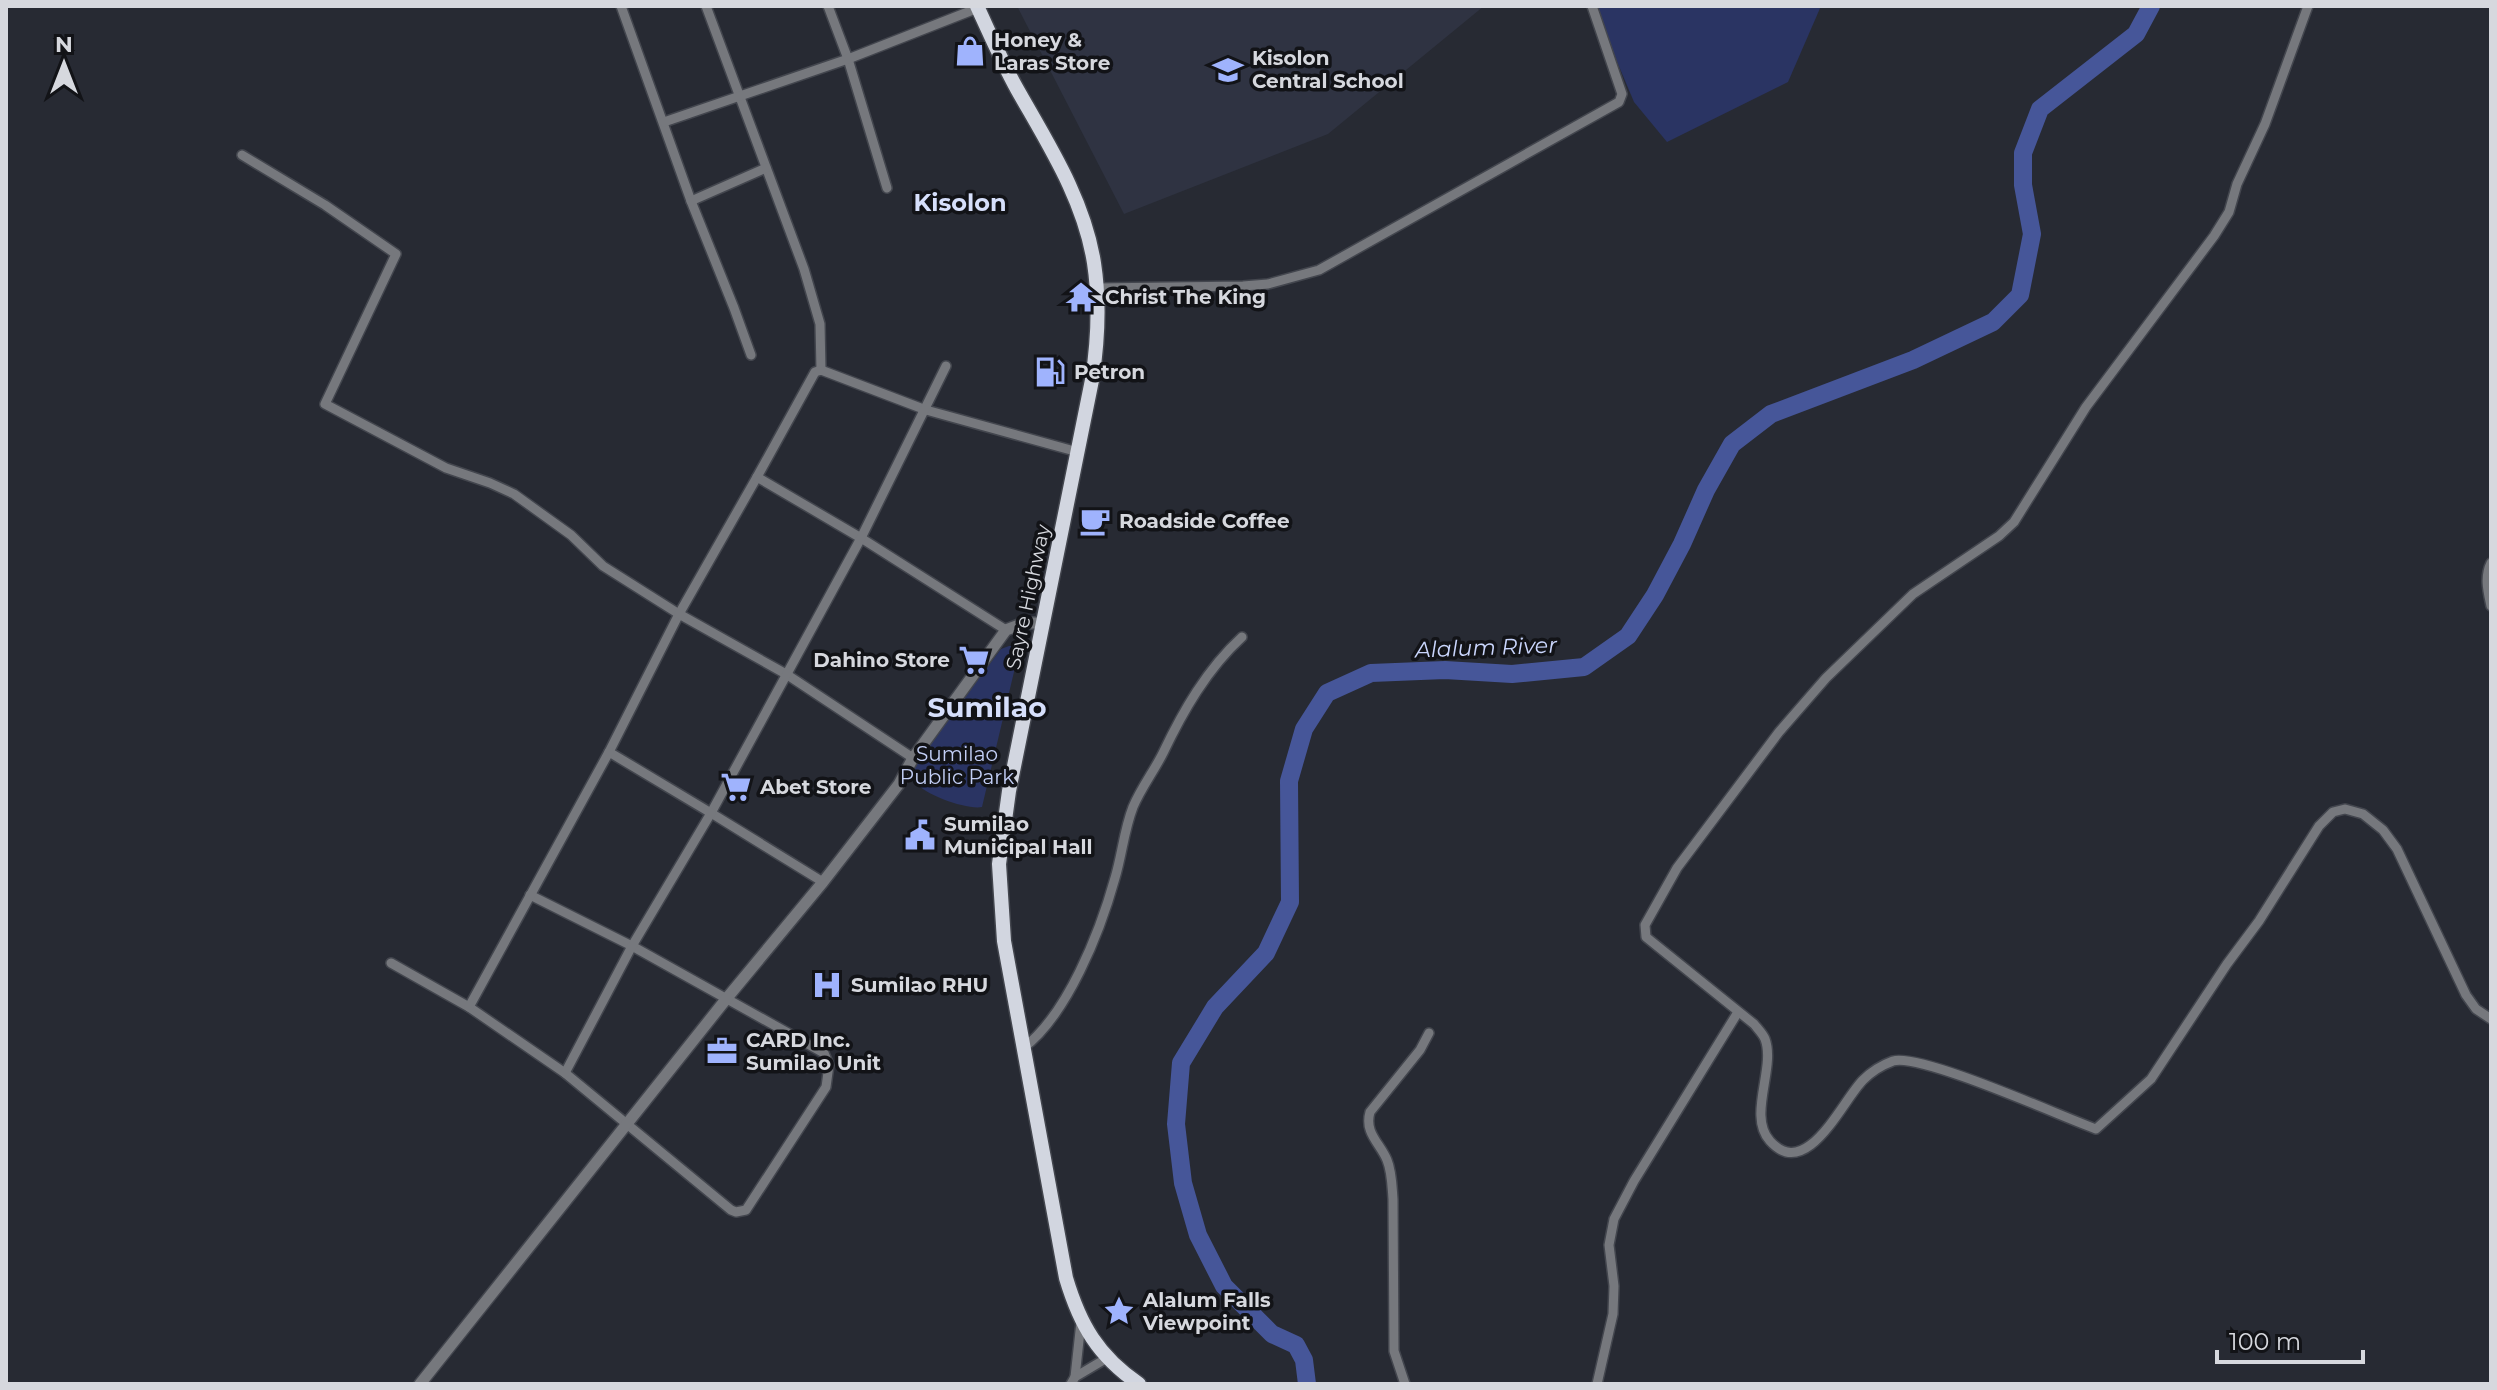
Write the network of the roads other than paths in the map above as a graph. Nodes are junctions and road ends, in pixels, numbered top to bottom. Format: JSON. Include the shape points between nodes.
{"nodes":[{"id":1,"x":621,"y":6,"type":"edge"},
{"id":2,"x":706,"y":6,"type":"edge"},
{"id":3,"x":828,"y":6,"type":"edge"},
{"id":4,"x":1592,"y":6,"type":"edge"},
{"id":5,"x":2308,"y":6,"type":"edge"},
{"id":6,"x":978,"y":7,"type":"edge"},
{"id":7,"x":848,"y":59,"type":"junction"},
{"id":8,"x":742,"y":97,"type":"junction"},
{"id":9,"x":664,"y":122,"type":"junction"},
{"id":10,"x":242,"y":155,"type":"dead end"},
{"id":11,"x":766,"y":168,"type":"junction"},
{"id":12,"x":887,"y":188,"type":"dead end"},
{"id":13,"x":691,"y":201,"type":"junction"},
{"id":14,"x":1097,"y":288,"type":"junction"},
{"id":15,"x":751,"y":355,"type":"dead end"},
{"id":16,"x":946,"y":366,"type":"dead end"},
{"id":17,"x":821,"y":370,"type":"junction"},
{"id":18,"x":926,"y":410,"type":"junction"},
{"id":19,"x":1078,"y":452,"type":"junction"},
{"id":20,"x":757,"y":477,"type":"junction"},
{"id":21,"x":861,"y":538,"type":"junction"},
{"id":22,"x":2491,"y":563,"type":"edge"},
{"id":23,"x":2491,"y":606,"type":"edge"},
{"id":24,"x":679,"y":614,"type":"junction"},
{"id":25,"x":1043,"y":623,"type":"junction"},
{"id":26,"x":1006,"y":630,"type":"junction"},
{"id":27,"x":1242,"y":637,"type":"dead end"},
{"id":28,"x":786,"y":674,"type":"junction"},
{"id":29,"x":609,"y":752,"type":"junction"},
{"id":30,"x":913,"y":758,"type":"junction"},
{"id":31,"x":711,"y":813,"type":"junction"},
{"id":32,"x":823,"y":882,"type":"junction"},
{"id":33,"x":530,"y":895,"type":"junction"},
{"id":34,"x":632,"y":946,"type":"junction"},
{"id":35,"x":391,"y":963,"type":"dead end"},
{"id":36,"x":727,"y":998,"type":"junction"},
{"id":37,"x":469,"y":1007,"type":"junction"},
{"id":38,"x":1738,"y":1012,"type":"junction"},
{"id":39,"x":2491,"y":1019,"type":"edge"},
{"id":40,"x":1429,"y":1033,"type":"dead end"},
{"id":41,"x":1022,"y":1049,"type":"junction"},
{"id":42,"x":565,"y":1073,"type":"junction"},
{"id":43,"x":627,"y":1125,"type":"junction"},
{"id":44,"x":1081,"y":1319,"type":"junction"},
{"id":45,"x":1107,"y":1358,"type":"junction"},
{"id":46,"x":1073,"y":1380,"type":"edge"},
{"id":47,"x":420,"y":1384,"type":"edge"},
{"id":48,"x":1139,"y":1384,"type":"edge"},
{"id":49,"x":1405,"y":1384,"type":"edge"},
{"id":50,"x":1597,"y":1384,"type":"edge"}],
"edges":[{"from":1,"to":9,"type":"street"},
{"from":2,"to":8,"type":"street"},
{"from":3,"to":7,"type":"street"},
{"from":4,"to":14,"type":"street","via":[[1622,94],[1619,102],[1319,270],[1268,284]]},
{"from":5,"to":38,"type":"street","via":[[2222,224],[2086,407],[2023,510],[1999,536],[1913,594],[1826,678],[1677,868],[1645,925],[1646,937]]},
{"from":6,"to":7,"type":"street"},
{"from":6,"to":14,"type":"highway","name":"Sayre Highway","via":[[1069,184],[1087,231]]},
{"from":7,"to":8,"type":"street"},
{"from":7,"to":12,"type":"street"},
{"from":8,"to":9,"type":"street"},
{"from":8,"to":11,"type":"street"},
{"from":9,"to":13,"type":"street"},
{"from":10,"to":24,"type":"street","via":[[396,254],[325,404],[446,468],[514,494],[603,566]]},
{"from":11,"to":13,"type":"street"},
{"from":11,"to":17,"type":"street","via":[[815,305]]},
{"from":13,"to":15,"type":"street"},
{"from":14,"to":19,"type":"highway","name":"Sayre Highway","via":[[1097,345]]},
{"from":16,"to":18,"type":"street"},
{"from":17,"to":18,"type":"street"},
{"from":17,"to":20,"type":"street","via":[[815,372]]},
{"from":18,"to":19,"type":"street"},
{"from":18,"to":21,"type":"street"},
{"from":19,"to":25,"type":"highway","name":"Sayre Highway"},
{"from":20,"to":21,"type":"street"},
{"from":20,"to":24,"type":"street"},
{"from":21,"to":26,"type":"street"},
{"from":21,"to":28,"type":"street"},
{"from":22,"to":23,"type":"street"},
{"from":24,"to":28,"type":"street"},
{"from":24,"to":29,"type":"street"},
{"from":25,"to":26,"type":"street"},
{"from":25,"to":41,"type":"highway","name":"Sayre Highway","via":[[999,864],[1004,941]]},
{"from":26,"to":30,"type":"street"},
{"from":27,"to":41,"type":"street","via":[[1199,688],[1146,780],[1095,935],[1052,1019]]},
{"from":28,"to":30,"type":"street"},
{"from":28,"to":31,"type":"street"},
{"from":29,"to":31,"type":"street"},
{"from":29,"to":33,"type":"street"},
{"from":30,"to":32,"type":"street"},
{"from":31,"to":32,"type":"street"},
{"from":31,"to":34,"type":"street"},
{"from":32,"to":36,"type":"street"},
{"from":33,"to":34,"type":"street"},
{"from":33,"to":37,"type":"street"},
{"from":34,"to":36,"type":"street"},
{"from":34,"to":42,"type":"street"},
{"from":35,"to":37,"type":"street"},
{"from":36,"to":43,"type":"street"},
{"from":36,"to":43,"type":"street","via":[[824,1053],[829,1065],[826,1087],[746,1210],[731,1210]]},
{"from":37,"to":42,"type":"street"},
{"from":38,"to":39,"type":"street","via":[[1765,1038],[1762,1121],[1770,1141],[1788,1152],[1813,1145],[1861,1081],[1896,1060],[1949,1072],[2096,1129],[2151,1079],[2319,826],[2333,812],[2345,809],[2363,814],[2397,849],[2466,995]]},
{"from":38,"to":50,"type":"street","via":[[1614,1219],[1609,1245],[1613,1314]]},
{"from":40,"to":49,"type":"street","via":[[1368,1119],[1391,1176],[1394,1351]]},
{"from":41,"to":44,"type":"highway","name":"Sayre Highway","via":[[1066,1278]]},
{"from":42,"to":43,"type":"street"},
{"from":43,"to":47,"type":"street"},
{"from":44,"to":45,"type":"highway","name":"Sayre Highway"},
{"from":44,"to":46,"type":"street"},
{"from":45,"to":46,"type":"street"},
{"from":45,"to":48,"type":"highway","name":"Sayre Highway"}]}
